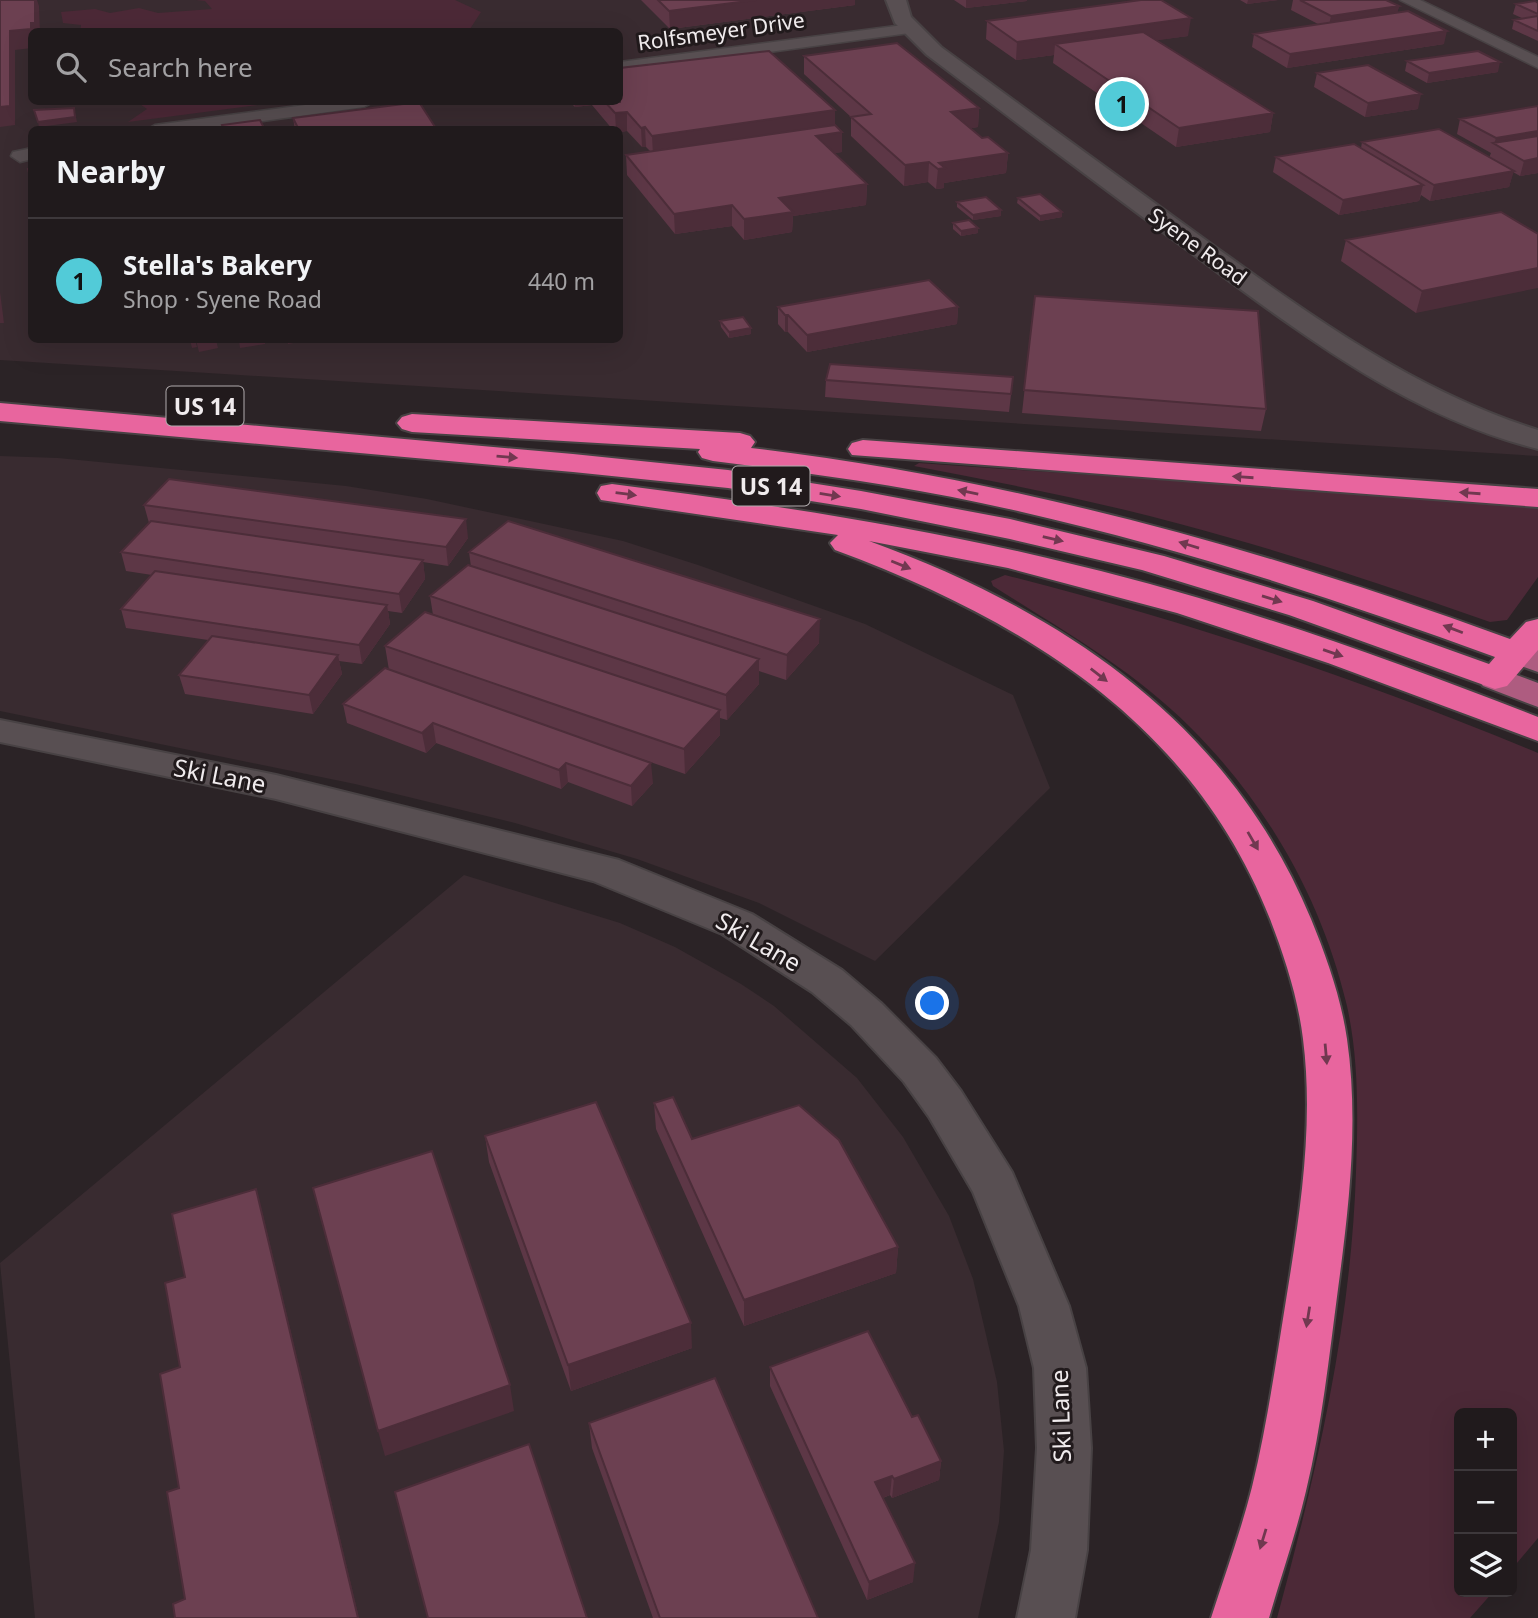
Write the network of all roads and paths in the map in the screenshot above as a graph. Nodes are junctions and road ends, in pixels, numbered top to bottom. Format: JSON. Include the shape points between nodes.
{"nodes":[{"id":1,"x":896,"y":0,"type":"edge"},
{"id":2,"x":1408,"y":0,"type":"edge"},
{"id":3,"x":911,"y":29,"type":"junction"},
{"id":4,"x":1538,"y":63,"type":"edge"},
{"id":5,"x":623,"y":68,"type":"edge"},
{"id":6,"x":342,"y":105,"type":"edge"},
{"id":7,"x":185,"y":126,"type":"edge"},
{"id":8,"x":0,"y":390,"type":"edge"},
{"id":9,"x":12,"y":413,"type":"edge"},
{"id":10,"x":409,"y":423,"type":"junction"},
{"id":11,"x":1538,"y":440,"type":"edge"},
{"id":12,"x":1538,"y":498,"type":"edge"},
{"id":13,"x":744,"y":510,"type":"junction"},
{"id":14,"x":1522,"y":656,"type":"edge"},
{"id":15,"x":1538,"y":695,"type":"edge"},
{"id":16,"x":1538,"y":730,"type":"edge"},
{"id":17,"x":0,"y":731,"type":"edge"},
{"id":18,"x":1046,"y":1618,"type":"edge"},
{"id":19,"x":1240,"y":1618,"type":"edge"}],
"edges":[{"from":1,"to":3,"type":"street","name":"Syene Road"},
{"from":2,"to":4,"type":"street"},
{"from":3,"to":5,"type":"street","name":"Rolfsmeyer Drive"},
{"from":3,"to":11,"type":"street","name":"Syene Road","via":[[934,51],[1307,325],[1416,391]]},
{"from":6,"to":7,"type":"street"},
{"from":8,"to":10,"type":"highway","number":"US 14"},
{"from":9,"to":13,"type":"highway","number":"US 14","one_way":true},
{"from":9,"to":14,"type":"highway","number":"US 14","one_way":true,"via":[[625,468],[861,500],[1010,529],[1152,563],[1301,608]]},
{"from":12,"to":10,"type":"highway","one_way":true,"via":[[855,449]]},
{"from":14,"to":10,"type":"highway","number":"US 14","one_way":true,"via":[[1309,580],[1044,507],[772,458]]},
{"from":13,"to":16,"type":"highway","number":"US 14","one_way":true,"via":[[843,524],[1137,590],[1429,686]]},
{"from":13,"to":19,"type":"highway","one_way":true,"via":[[946,582],[1063,647],[1143,711],[1215,785],[1252,837],[1283,899],[1310,967],[1327,1052],[1328,1160],[1319,1250],[1283,1474]]},
{"from":14,"to":15,"type":"main road"},
{"from":17,"to":18,"type":"street","name":"Ski Lane","via":[[276,787],[605,870],[737,924],[846,997],[899,1047],[945,1104],[995,1186],[1044,1306],[1060,1368],[1063,1448],[1059,1550]]}]}
